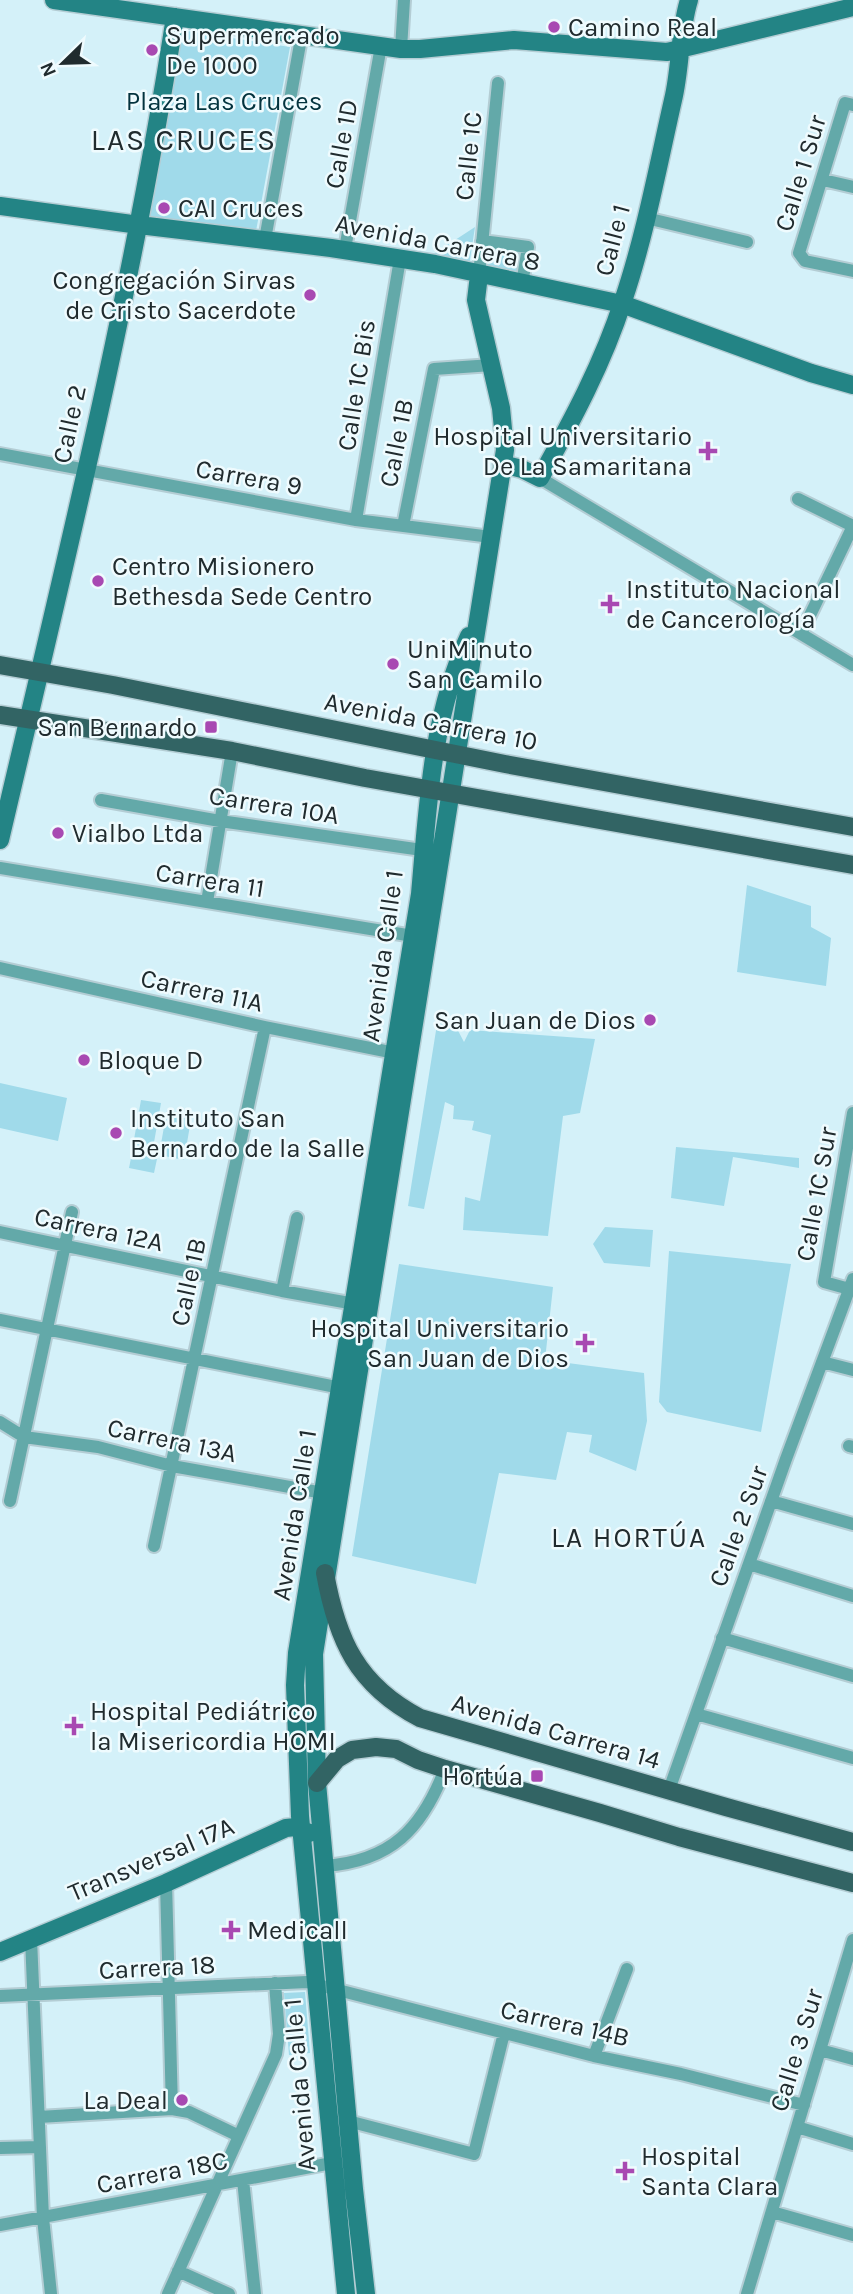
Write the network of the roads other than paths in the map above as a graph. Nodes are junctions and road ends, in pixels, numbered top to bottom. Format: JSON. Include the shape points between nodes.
{"nodes":[{"id":1,"x":54,"y":0,"type":"edge"},
{"id":2,"x":404,"y":0,"type":"edge"},
{"id":3,"x":689,"y":0,"type":"edge"},
{"id":4,"x":853,"y":7,"type":"edge"},
{"id":5,"x":168,"y":10,"type":"edge"},
{"id":6,"x":302,"y":38,"type":"junction"},
{"id":7,"x":381,"y":46,"type":"junction"},
{"id":8,"x":401,"y":49,"type":"junction"},
{"id":9,"x":681,"y":50,"type":"junction"},
{"id":10,"x":498,"y":83,"type":"dead end"},
{"id":11,"x":849,"y":104,"type":"edge"},
{"id":12,"x":823,"y":180,"type":"junction"},
{"id":13,"x":853,"y":187,"type":"edge"},
{"id":14,"x":0,"y":206,"type":"edge"},
{"id":15,"x":646,"y":218,"type":"junction"},
{"id":16,"x":139,"y":225,"type":"junction"},
{"id":17,"x":266,"y":238,"type":"junction"},
{"id":18,"x":482,"y":241,"type":"junction"},
{"id":19,"x":747,"y":242,"type":"dead end"},
{"id":20,"x":345,"y":250,"type":"junction"},
{"id":21,"x":400,"y":259,"type":"junction"},
{"id":22,"x":853,"y":271,"type":"edge"},
{"id":23,"x":479,"y":275,"type":"junction"},
{"id":24,"x":522,"y":284,"type":"junction"},
{"id":25,"x":622,"y":304,"type":"junction"},
{"id":26,"x":492,"y":365,"type":"junction"},
{"id":27,"x":853,"y":385,"type":"edge"},
{"id":28,"x":0,"y":454,"type":"edge"},
{"id":29,"x":502,"y":464,"type":"junction"},
{"id":30,"x":86,"y":471,"type":"junction"},
{"id":31,"x":540,"y":478,"type":"junction"},
{"id":32,"x":798,"y":499,"type":"dead end"},
{"id":33,"x":356,"y":520,"type":"junction"},
{"id":34,"x":403,"y":526,"type":"junction"},
{"id":35,"x":853,"y":526,"type":"edge"},
{"id":36,"x":491,"y":537,"type":"junction"},
{"id":37,"x":478,"y":614,"type":"junction"},
{"id":38,"x":801,"y":634,"type":"junction"},
{"id":39,"x":0,"y":665,"type":"edge"},
{"id":40,"x":853,"y":666,"type":"edge"},
{"id":41,"x":39,"y":672,"type":"junction"},
{"id":42,"x":0,"y":715,"type":"edge"},
{"id":43,"x":29,"y":719,"type":"junction"},
{"id":44,"x":435,"y":749,"type":"junction"},
{"id":45,"x":232,"y":751,"type":"junction"},
{"id":46,"x":456,"y":754,"type":"junction"},
{"id":47,"x":428,"y":788,"type":"junction"},
{"id":48,"x":450,"y":792,"type":"junction"},
{"id":49,"x":101,"y":800,"type":"dead end"},
{"id":50,"x":220,"y":821,"type":"junction"},
{"id":51,"x":853,"y":827,"type":"edge"},
{"id":52,"x":0,"y":840,"type":"edge"},
{"id":53,"x":432,"y":852,"type":"junction"},
{"id":54,"x":853,"y":865,"type":"edge"},
{"id":55,"x":0,"y":868,"type":"edge"},
{"id":56,"x":206,"y":902,"type":"junction"},
{"id":57,"x":413,"y":936,"type":"junction"},
{"id":58,"x":0,"y":968,"type":"edge"},
{"id":59,"x":265,"y":1027,"type":"junction"},
{"id":60,"x":395,"y":1053,"type":"junction"},
{"id":61,"x":853,"y":1115,"type":"edge"},
{"id":62,"x":838,"y":1200,"type":"junction"},
{"id":63,"x":853,"y":1204,"type":"edge"},
{"id":64,"x":72,"y":1212,"type":"dead end"},
{"id":65,"x":296,"y":1218,"type":"dead end"},
{"id":66,"x":0,"y":1232,"type":"edge"},
{"id":67,"x":65,"y":1245,"type":"junction"},
{"id":68,"x":212,"y":1276,"type":"junction"},
{"id":69,"x":852,"y":1286,"type":"edge"},
{"id":70,"x":282,"y":1291,"type":"junction"},
{"id":71,"x":355,"y":1304,"type":"junction"},
{"id":72,"x":0,"y":1320,"type":"edge"},
{"id":73,"x":47,"y":1329,"type":"junction"},
{"id":74,"x":194,"y":1359,"type":"junction"},
{"id":75,"x":822,"y":1362,"type":"junction"},
{"id":76,"x":853,"y":1370,"type":"edge"},
{"id":77,"x":348,"y":1390,"type":"junction"},
{"id":78,"x":0,"y":1422,"type":"edge"},
{"id":79,"x":24,"y":1437,"type":"junction"},
{"id":80,"x":172,"y":1466,"type":"junction"},
{"id":81,"x":331,"y":1494,"type":"junction"},
{"id":82,"x":771,"y":1501,"type":"junction"},
{"id":83,"x":10,"y":1502,"type":"dead end"},
{"id":84,"x":853,"y":1524,"type":"edge"},
{"id":85,"x":154,"y":1546,"type":"dead end"},
{"id":86,"x":749,"y":1564,"type":"junction"},
{"id":87,"x":325,"y":1573,"type":"junction"},
{"id":88,"x":853,"y":1596,"type":"edge"},
{"id":89,"x":722,"y":1638,"type":"junction"},
{"id":90,"x":853,"y":1676,"type":"edge"},
{"id":91,"x":696,"y":1714,"type":"junction"},
{"id":92,"x":853,"y":1758,"type":"edge"},
{"id":93,"x":445,"y":1769,"type":"junction"},
{"id":94,"x":317,"y":1783,"type":"junction"},
{"id":95,"x":669,"y":1790,"type":"junction"},
{"id":96,"x":301,"y":1829,"type":"junction"},
{"id":97,"x":323,"y":1841,"type":"junction"},
{"id":98,"x":853,"y":1842,"type":"edge"},
{"id":99,"x":325,"y":1866,"type":"junction"},
{"id":100,"x":166,"y":1883,"type":"junction"},
{"id":101,"x":853,"y":1883,"type":"edge"},
{"id":102,"x":31,"y":1939,"type":"junction"},
{"id":103,"x":853,"y":1940,"type":"edge"},
{"id":104,"x":0,"y":1952,"type":"edge"},
{"id":105,"x":626,"y":1969,"type":"dead end"},
{"id":106,"x":848,"y":1971,"type":"edge"},
{"id":107,"x":275,"y":1983,"type":"junction"},
{"id":108,"x":316,"y":1984,"type":"junction"},
{"id":109,"x":337,"y":1989,"type":"junction"},
{"id":110,"x":168,"y":1990,"type":"junction"},
{"id":111,"x":34,"y":1995,"type":"junction"},
{"id":112,"x":0,"y":1996,"type":"edge"},
{"id":113,"x":504,"y":2033,"type":"junction"},
{"id":114,"x":820,"y":2050,"type":"junction"},
{"id":115,"x":594,"y":2056,"type":"junction"},
{"id":116,"x":853,"y":2060,"type":"edge"},
{"id":117,"x":804,"y":2105,"type":"junction"},
{"id":118,"x":172,"y":2109,"type":"junction"},
{"id":119,"x":39,"y":2117,"type":"junction"},
{"id":120,"x":348,"y":2121,"type":"junction"},
{"id":121,"x":797,"y":2127,"type":"junction"},
{"id":122,"x":239,"y":2136,"type":"junction"},
{"id":123,"x":853,"y":2144,"type":"edge"},
{"id":124,"x":40,"y":2147,"type":"junction"},
{"id":125,"x":0,"y":2148,"type":"edge"},
{"id":126,"x":332,"y":2163,"type":"junction"},
{"id":127,"x":243,"y":2180,"type":"junction"},
{"id":128,"x":217,"y":2185,"type":"junction"},
{"id":129,"x":772,"y":2212,"type":"junction"},
{"id":130,"x":43,"y":2218,"type":"junction"},
{"id":131,"x":0,"y":2225,"type":"edge"},
{"id":132,"x":853,"y":2235,"type":"edge"},
{"id":133,"x":178,"y":2271,"type":"junction"},
{"id":134,"x":51,"y":2294,"type":"edge"},
{"id":135,"x":167,"y":2294,"type":"edge"},
{"id":136,"x":229,"y":2294,"type":"edge"},
{"id":137,"x":256,"y":2294,"type":"edge"},
{"id":138,"x":343,"y":2294,"type":"edge"},
{"id":139,"x":366,"y":2294,"type":"edge"},
{"id":140,"x":747,"y":2294,"type":"edge"}],
"edges":[{"from":1,"to":5,"type":"main road"},
{"from":2,"to":8,"type":"street"},
{"from":3,"to":9,"type":"main road","name":"Calle 1"},
{"from":4,"to":9,"type":"main road"},
{"from":5,"to":6,"type":"main road"},
{"from":5,"to":16,"type":"main road","name":"Calle 2"},
{"from":6,"to":7,"type":"main road"},
{"from":6,"to":17,"type":"street"},
{"from":7,"to":8,"type":"main road"},
{"from":7,"to":20,"type":"street","name":"Calle 1D"},
{"from":8,"to":9,"type":"main road","via":[[514,40],[652,52]]},
{"from":9,"to":15,"type":"main road","name":"Calle 1"},
{"from":10,"to":18,"type":"street","name":"Calle 1C"},
{"from":11,"to":12,"type":"street","name":"Calle 1 Sur"},
{"from":12,"to":13,"type":"street"},
{"from":12,"to":22,"type":"street","name":"Calle 1 Sur","via":[[799,253],[805,261]]},
{"from":14,"to":16,"type":"main road","name":"Avenida Carrera 8"},
{"from":15,"to":19,"type":"street"},
{"from":15,"to":25,"type":"main road","name":"Calle 1"},
{"from":16,"to":17,"type":"main road","name":"Avenida Carrera 8"},
{"from":16,"to":30,"type":"main road","name":"Calle 2"},
{"from":17,"to":20,"type":"main road","name":"Avenida Carrera 8"},
{"from":18,"to":23,"type":"street","name":"Calle 1C"},
{"from":18,"to":24,"type":"street","via":[[528,247]]},
{"from":20,"to":21,"type":"main road","name":"Avenida Carrera 8"},
{"from":21,"to":23,"type":"main road","name":"Avenida Carrera 8"},
{"from":21,"to":33,"type":"street","name":"Calle 1C Bis"},
{"from":23,"to":24,"type":"main road","name":"Avenida Carrera 8"},
{"from":23,"to":26,"type":"main road","via":[[476,300]]},
{"from":24,"to":25,"type":"main road","name":"Avenida Carrera 8"},
{"from":25,"to":27,"type":"main road","name":"Avenida Carrera 8"},
{"from":25,"to":31,"type":"main road","name":"Calle 1","via":[[587,388]]},
{"from":26,"to":29,"type":"main road","via":[[503,423]]},
{"from":26,"to":34,"type":"street","name":"Calle 1B","via":[[434,369]]},
{"from":28,"to":30,"type":"street","name":"Carrera 9"},
{"from":29,"to":31,"type":"main road"},
{"from":29,"to":36,"type":"main road"},
{"from":30,"to":33,"type":"street","name":"Carrera 9"},
{"from":30,"to":41,"type":"main road","name":"Calle 2"},
{"from":31,"to":38,"type":"street"},
{"from":32,"to":35,"type":"street"},
{"from":33,"to":34,"type":"street","name":"Carrera 9"},
{"from":34,"to":36,"type":"street","name":"Carrera 9"},
{"from":35,"to":38,"type":"street"},
{"from":36,"to":37,"type":"main road"},
{"from":37,"to":44,"type":"main road","via":[[451,676]]},
{"from":37,"to":46,"type":"main road"},
{"from":38,"to":40,"type":"street"},
{"from":39,"to":41,"type":"main road","name":"Avenida Carrera 10"},
{"from":41,"to":43,"type":"main road","name":"Calle 2"},
{"from":41,"to":44,"type":"main road","name":"Avenida Carrera 10"},
{"from":42,"to":43,"type":"main road"},
{"from":43,"to":45,"type":"main road"},
{"from":43,"to":52,"type":"main road","name":"Calle 2"},
{"from":44,"to":46,"type":"main road","name":"Avenida Carrera 10"},
{"from":44,"to":47,"type":"main road","name":"Avenida Calle 1"},
{"from":45,"to":47,"type":"main road"},
{"from":45,"to":50,"type":"street"},
{"from":46,"to":48,"type":"main road","name":"Avenida Calle 1"},
{"from":46,"to":51,"type":"main road","name":"Avenida Carrera 10"},
{"from":47,"to":48,"type":"main road"},
{"from":47,"to":53,"type":"main road","name":"Avenida Calle 1"},
{"from":48,"to":53,"type":"main road","name":"Avenida Calle 1"},
{"from":48,"to":54,"type":"main road"},
{"from":49,"to":50,"type":"street","name":"Carrera 10A"},
{"from":50,"to":53,"type":"street","name":"Carrera 10A"},
{"from":50,"to":56,"type":"street"},
{"from":53,"to":57,"type":"main road","name":"Avenida Calle 1"},
{"from":53,"to":77,"type":"main road","name":"Avenida Calle 1"},
{"from":55,"to":56,"type":"street","name":"Carrera 11"},
{"from":56,"to":57,"type":"street","name":"Carrera 11"},
{"from":57,"to":60,"type":"main road","name":"Avenida Calle 1"},
{"from":58,"to":59,"type":"street","name":"Carrera 11A"},
{"from":59,"to":60,"type":"street","name":"Carrera 11A"},
{"from":59,"to":68,"type":"street","name":"Calle 1B"},
{"from":60,"to":71,"type":"main road","name":"Avenida Calle 1"},
{"from":61,"to":62,"type":"street","name":"Calle 1C Sur"},
{"from":62,"to":63,"type":"street"},
{"from":62,"to":69,"type":"street","name":"Calle 1C Sur","via":[[824,1282]]},
{"from":64,"to":67,"type":"street"},
{"from":65,"to":70,"type":"street"},
{"from":66,"to":67,"type":"street","name":"Carrera 12A"},
{"from":67,"to":68,"type":"street","name":"Carrera 12A"},
{"from":67,"to":73,"type":"street"},
{"from":68,"to":70,"type":"street","name":"Carrera 12A"},
{"from":68,"to":74,"type":"street","name":"Calle 1B"},
{"from":69,"to":75,"type":"street","name":"Calle 2 Sur"},
{"from":70,"to":71,"type":"street","name":"Carrera 12A"},
{"from":71,"to":77,"type":"main road","name":"Avenida Calle 1"},
{"from":72,"to":73,"type":"street"},
{"from":73,"to":74,"type":"street"},
{"from":73,"to":79,"type":"street"},
{"from":74,"to":77,"type":"street"},
{"from":74,"to":80,"type":"street","name":"Calle 1B"},
{"from":75,"to":76,"type":"street"},
{"from":75,"to":82,"type":"street","name":"Calle 2 Sur"},
{"from":77,"to":81,"type":"main road","name":"Avenida Calle 1"},
{"from":78,"to":79,"type":"street","name":"Carrera 13A"},
{"from":79,"to":80,"type":"street","name":"Carrera 13A","via":[[98,1447]]},
{"from":79,"to":83,"type":"street"},
{"from":80,"to":81,"type":"street","name":"Carrera 13A"},
{"from":80,"to":85,"type":"street","name":"Calle 1B"},
{"from":81,"to":87,"type":"main road","name":"Avenida Calle 1"},
{"from":81,"to":96,"type":"main road","name":"Avenida Calle 1","via":[[297,1653]]},
{"from":82,"to":84,"type":"street"},
{"from":82,"to":86,"type":"street","name":"Calle 2 Sur"},
{"from":86,"to":88,"type":"street"},
{"from":86,"to":89,"type":"street","name":"Calle 2 Sur"},
{"from":87,"to":94,"type":"main road","name":"Avenida Calle 1","via":[[314,1654]]},
{"from":87,"to":95,"type":"main road","name":"Avenida Carrera 14","via":[[334,1615],[351,1655],[362,1673],[399,1705],[430,1722]]},
{"from":89,"to":90,"type":"street"},
{"from":89,"to":91,"type":"street","name":"Calle 2 Sur"},
{"from":91,"to":92,"type":"street"},
{"from":91,"to":95,"type":"street","name":"Calle 2 Sur"},
{"from":93,"to":94,"type":"main road","via":[[396,1749],[362,1747],[337,1759]]},
{"from":93,"to":99,"type":"street","via":[[428,1807],[401,1840],[373,1856]]},
{"from":93,"to":101,"type":"main road"},
{"from":94,"to":97,"type":"main road","name":"Avenida Calle 1"},
{"from":95,"to":98,"type":"main road","name":"Avenida Carrera 14"},
{"from":96,"to":97,"type":"main road"},
{"from":96,"to":100,"type":"main road","name":"Transversal 17A","via":[[286,1828]]},
{"from":96,"to":108,"type":"main road","name":"Avenida Calle 1"},
{"from":97,"to":99,"type":"main road","name":"Avenida Calle 1"},
{"from":99,"to":109,"type":"main road","name":"Avenida Calle 1"},
{"from":100,"to":102,"type":"main road","name":"Transversal 17A"},
{"from":100,"to":110,"type":"street"},
{"from":102,"to":104,"type":"main road","name":"Transversal 17A"},
{"from":102,"to":111,"type":"street"},
{"from":103,"to":106,"type":"street","name":"Calle 3 Sur"},
{"from":105,"to":115,"type":"street"},
{"from":106,"to":114,"type":"street","name":"Calle 3 Sur"},
{"from":107,"to":108,"type":"street","name":"Carrera 18"},
{"from":107,"to":110,"type":"street","name":"Carrera 18"},
{"from":107,"to":122,"type":"street","via":[[277,2049]]},
{"from":108,"to":109,"type":"street","name":"Carrera 14B"},
{"from":108,"to":126,"type":"main road","name":"Avenida Calle 1"},
{"from":109,"to":113,"type":"street","name":"Carrera 14B"},
{"from":109,"to":120,"type":"main road","name":"Avenida Calle 1"},
{"from":110,"to":111,"type":"street","name":"Carrera 18"},
{"from":110,"to":118,"type":"street"},
{"from":111,"to":112,"type":"street","name":"Carrera 18"},
{"from":111,"to":119,"type":"street"},
{"from":113,"to":115,"type":"street","name":"Carrera 14B"},
{"from":113,"to":120,"type":"street","via":[[474,2154]]},
{"from":114,"to":116,"type":"street"},
{"from":114,"to":117,"type":"street","name":"Calle 3 Sur"},
{"from":115,"to":117,"type":"street","name":"Carrera 14B"},
{"from":117,"to":121,"type":"street","name":"Calle 3 Sur"},
{"from":118,"to":119,"type":"street"},
{"from":118,"to":122,"type":"street","via":[[189,2112]]},
{"from":119,"to":124,"type":"street"},
{"from":120,"to":139,"type":"main road","name":"Avenida Calle 1"},
{"from":121,"to":123,"type":"street"},
{"from":121,"to":129,"type":"street","name":"Calle 3 Sur"},
{"from":122,"to":128,"type":"street"},
{"from":124,"to":125,"type":"street"},
{"from":124,"to":130,"type":"street"},
{"from":126,"to":127,"type":"street","name":"Carrera 18C"},
{"from":126,"to":138,"type":"main road","name":"Avenida Calle 1"},
{"from":127,"to":128,"type":"street","name":"Carrera 18C"},
{"from":127,"to":137,"type":"street"},
{"from":128,"to":130,"type":"street","name":"Carrera 18C"},
{"from":128,"to":133,"type":"street"},
{"from":129,"to":132,"type":"street"},
{"from":129,"to":140,"type":"street","name":"Calle 3 Sur"},
{"from":130,"to":131,"type":"street","name":"Carrera 18C"},
{"from":130,"to":134,"type":"street"},
{"from":133,"to":135,"type":"street"},
{"from":133,"to":136,"type":"street"}]}
